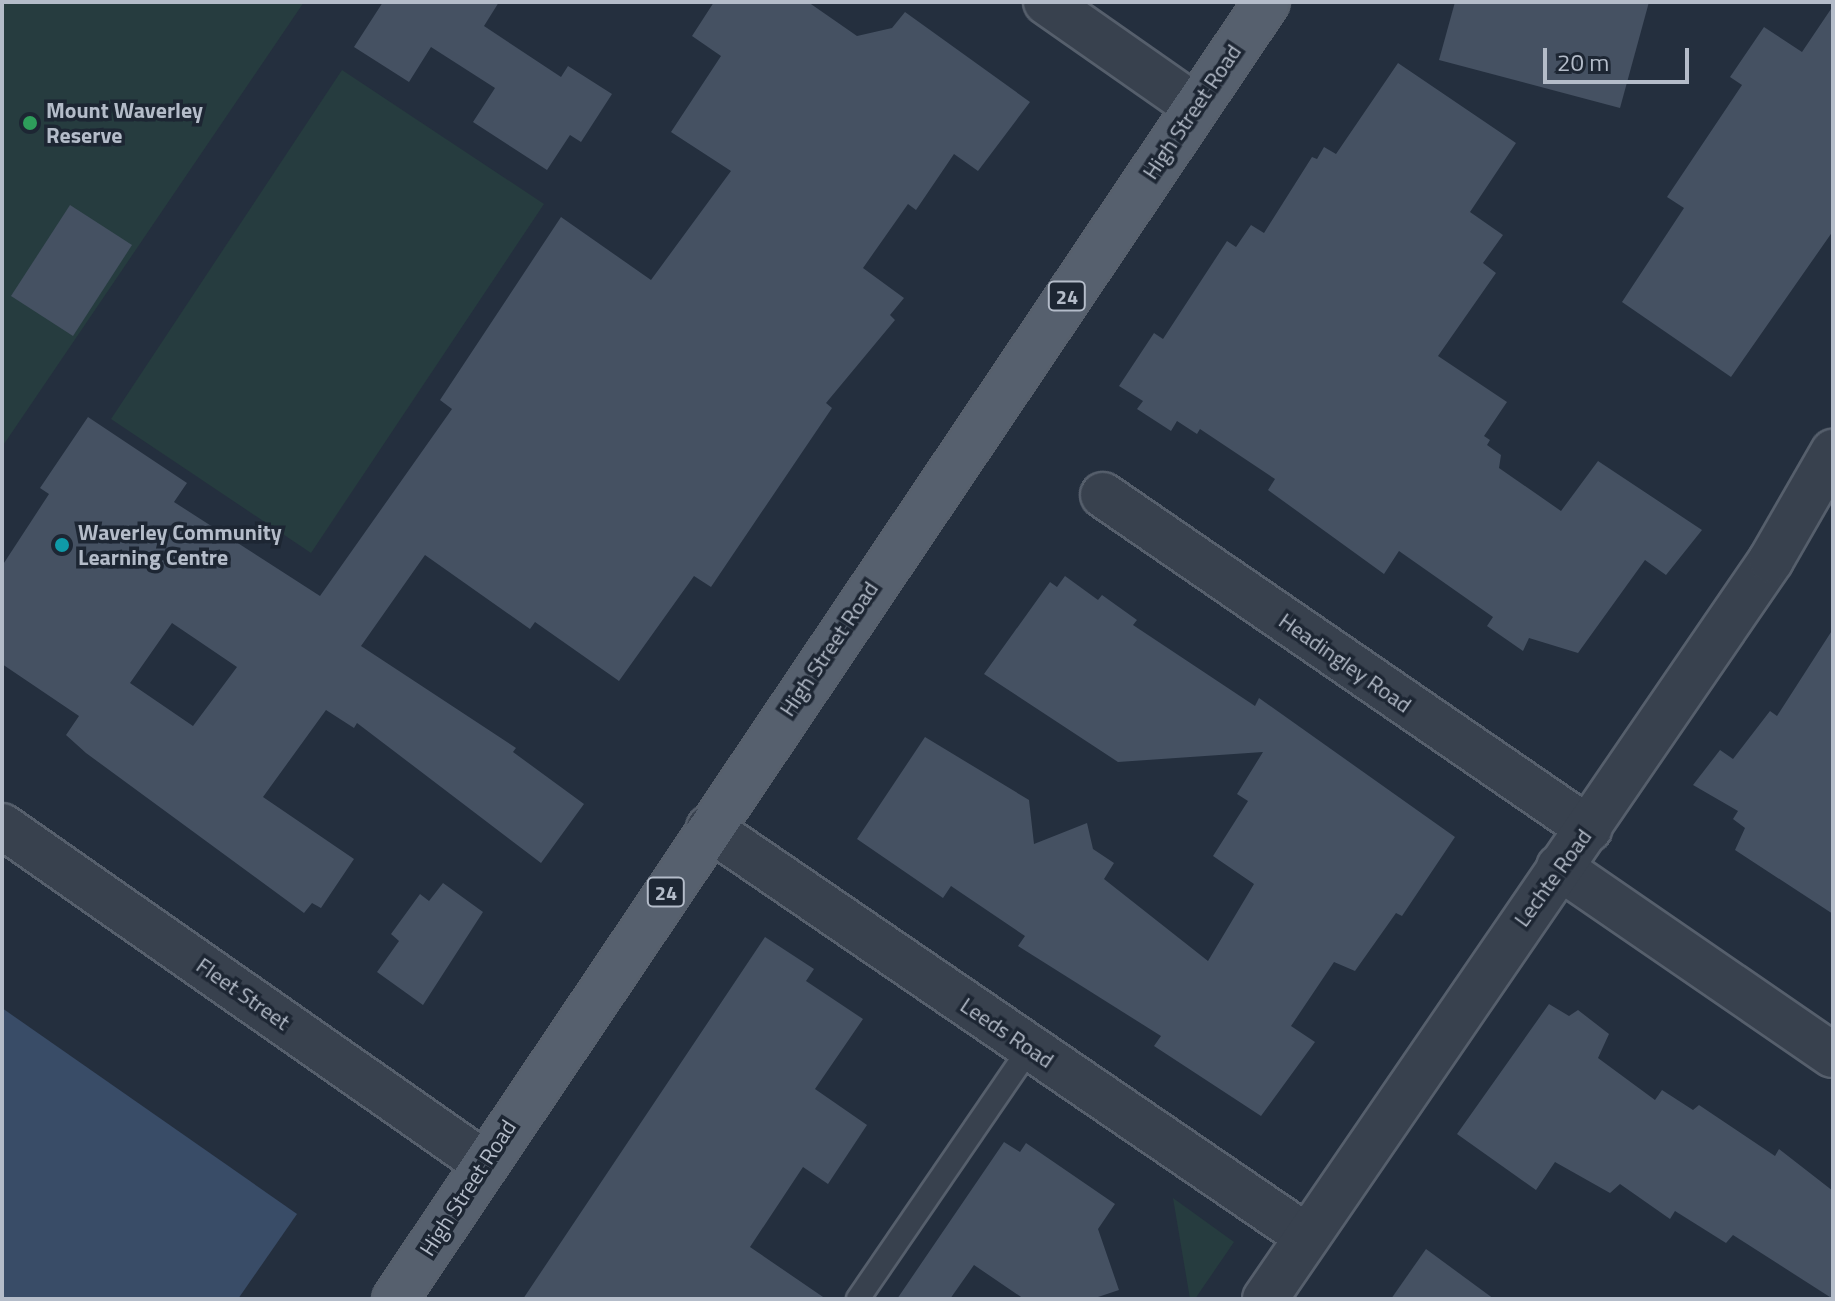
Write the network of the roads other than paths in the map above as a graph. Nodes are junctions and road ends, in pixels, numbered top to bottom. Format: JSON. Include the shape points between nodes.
{"nodes":[{"id":1,"x":1046,"y":2,"type":"edge"},
{"id":2,"x":1267,"y":2,"type":"edge"},
{"id":3,"x":1196,"y":107,"type":"junction"},
{"id":4,"x":1833,"y":452,"type":"edge"},
{"id":5,"x":1103,"y":495,"type":"dead end"},
{"id":6,"x":2,"y":826,"type":"edge"},
{"id":7,"x":709,"y":828,"type":"junction"},
{"id":8,"x":1589,"y":829,"type":"junction"},
{"id":9,"x":1559,"y":867,"type":"junction"},
{"id":10,"x":1030,"y":1048,"type":"junction"},
{"id":11,"x":1833,"y":1055,"type":"edge"},
{"id":12,"x":484,"y":1163,"type":"junction"},
{"id":13,"x":1306,"y":1236,"type":"junction"},
{"id":14,"x":395,"y":1299,"type":"edge"},
{"id":15,"x":858,"y":1299,"type":"edge"},
{"id":16,"x":1265,"y":1299,"type":"edge"}],
"edges":[{"from":1,"to":3,"type":"street"},
{"from":2,"to":3,"type":"main road","name":"High Street Road","number":"24"},
{"from":3,"to":7,"type":"main road","name":"High Street Road","number":"24"},
{"from":4,"to":8,"type":"street","name":"Lechte Road","via":[[1771,560]]},
{"from":5,"to":8,"type":"street","name":"Headingley Road"},
{"from":6,"to":12,"type":"street","name":"Fleet Street"},
{"from":7,"to":10,"type":"street","name":"Leeds Road"},
{"from":7,"to":12,"type":"main road","name":"High Street Road","number":"24"},
{"from":8,"to":9,"type":"street","name":"Lechte Road"},
{"from":9,"to":11,"type":"street"},
{"from":9,"to":13,"type":"street","name":"Lechte Road"},
{"from":10,"to":13,"type":"street","name":"Leeds Road"},
{"from":10,"to":15,"type":"lane"},
{"from":12,"to":14,"type":"main road","name":"High Street Road","number":"24"},
{"from":13,"to":16,"type":"street","name":"Lechte Road"}]}
